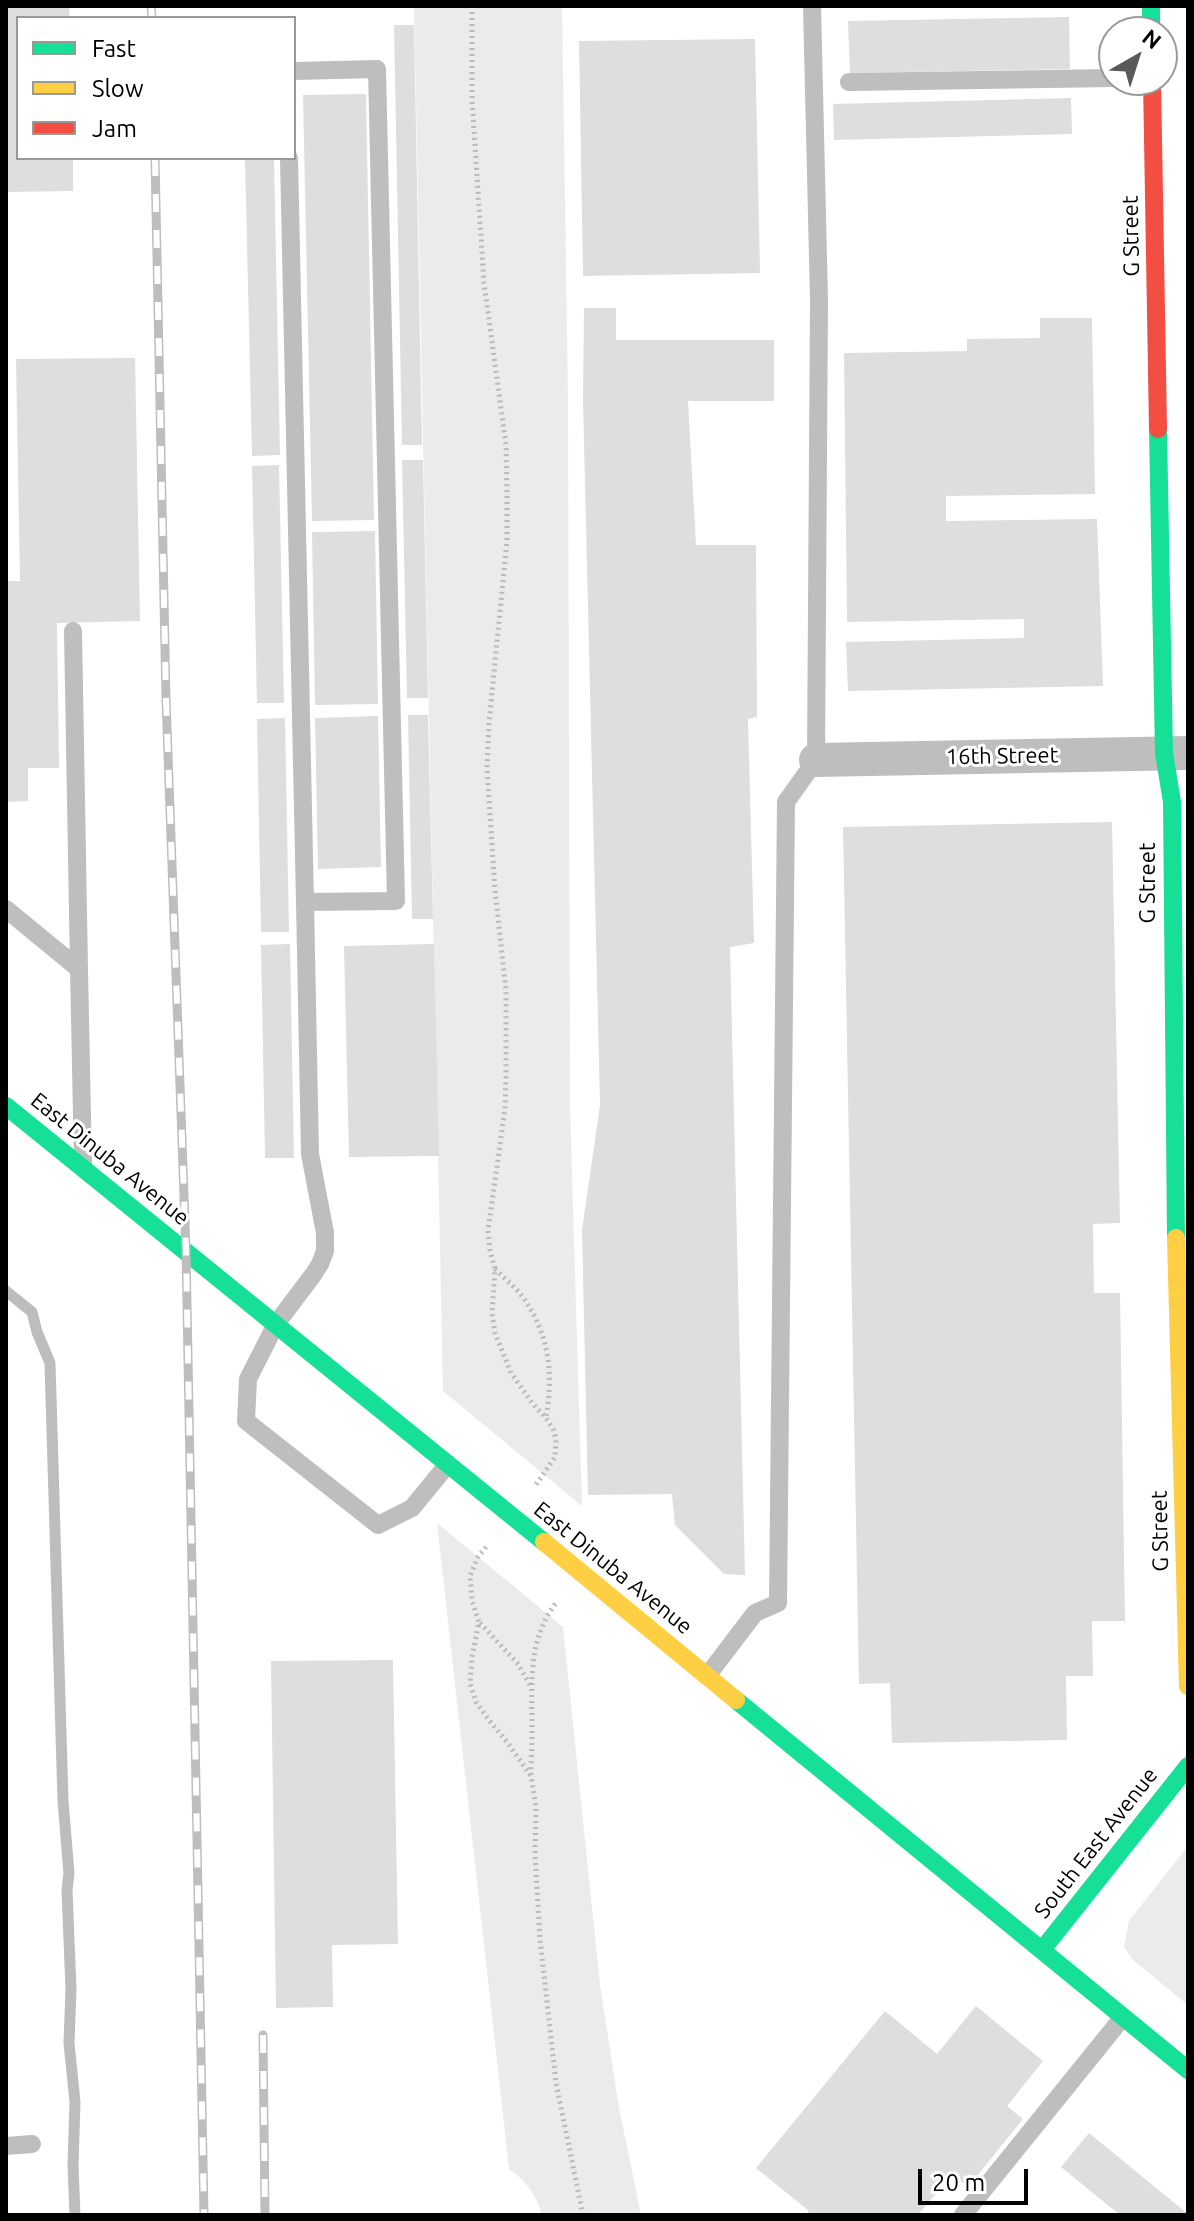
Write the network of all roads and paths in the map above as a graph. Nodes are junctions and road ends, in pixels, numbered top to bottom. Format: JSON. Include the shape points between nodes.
{"nodes":[{"id":1,"x":472,"y":6,"type":"edge"},
{"id":2,"x":812,"y":6,"type":"edge"},
{"id":3,"x":296,"y":71,"type":"edge"},
{"id":4,"x":1098,"y":78,"type":"edge"},
{"id":5,"x":849,"y":82,"type":"dead end"},
{"id":6,"x":1153,"y":96,"type":"edge"},
{"id":7,"x":289,"y":160,"type":"edge"},
{"id":8,"x":73,"y":631,"type":"dead end"},
{"id":9,"x":1176,"y":753,"type":"edge"},
{"id":10,"x":816,"y":760,"type":"junction"},
{"id":11,"x":305,"y":902,"type":"junction"},
{"id":12,"x":6,"y":909,"type":"edge"},
{"id":13,"x":79,"y":969,"type":"junction"},
{"id":14,"x":6,"y":1106,"type":"edge"},
{"id":15,"x":1181,"y":1149,"type":"edge"},
{"id":16,"x":83,"y":1167,"type":"junction"},
{"id":17,"x":495,"y":1269,"type":"junction"},
{"id":18,"x":276,"y":1324,"type":"junction"},
{"id":19,"x":546,"y":1418,"type":"junction"},
{"id":20,"x":448,"y":1464,"type":"junction"},
{"id":21,"x":538,"y":1481,"type":"dead end"},
{"id":22,"x":1186,"y":1534,"type":"edge"},
{"id":23,"x":478,"y":1557,"type":"dead end"},
{"id":24,"x":580,"y":1573,"type":"junction"},
{"id":25,"x":479,"y":1622,"type":"junction"},
{"id":26,"x":707,"y":1676,"type":"junction"},
{"id":27,"x":1188,"y":1686,"type":"edge"},
{"id":28,"x":531,"y":1688,"type":"junction"},
{"id":29,"x":1188,"y":1766,"type":"edge"},
{"id":30,"x":531,"y":1776,"type":"junction"},
{"id":31,"x":1042,"y":1950,"type":"junction"},
{"id":32,"x":1123,"y":2017,"type":"junction"},
{"id":33,"x":1188,"y":2070,"type":"edge"},
{"id":34,"x":32,"y":2144,"type":"dead end"},
{"id":35,"x":6,"y":2146,"type":"edge"},
{"id":36,"x":583,"y":2215,"type":"edge"},
{"id":37,"x":963,"y":2215,"type":"edge"}],
"edges":[{"from":1,"to":17,"type":"path","via":[[472,99],[484,283],[506,470],[507,541],[487,769],[506,991],[505,1109],[488,1230]]},
{"from":2,"to":10,"type":"lane","via":[[819,300]]},
{"from":3,"to":11,"type":"lane","via":[[377,69],[396,901]]},
{"from":4,"to":5,"type":"lane"},
{"from":6,"to":9,"type":"street","name":"G Street"},
{"from":7,"to":11,"type":"lane"},
{"from":8,"to":13,"type":"lane"},
{"from":9,"to":10,"type":"street","name":"16th Street"},
{"from":9,"to":15,"type":"street","name":"G Street","via":[[1172,802]]},
{"from":10,"to":26,"type":"lane","via":[[786,802],[778,1603],[755,1613]]},
{"from":11,"to":18,"type":"lane","via":[[310,1154],[325,1251]]},
{"from":12,"to":13,"type":"lane"},
{"from":13,"to":16,"type":"lane"},
{"from":14,"to":16,"type":"street","name":"East Dinuba Avenue"},
{"from":15,"to":22,"type":"street","name":"G Street"},
{"from":16,"to":18,"type":"street","name":"East Dinuba Avenue"},
{"from":17,"to":19,"type":"path","via":[[492,1314],[501,1351],[521,1388]]},
{"from":17,"to":19,"type":"path","via":[[522,1296],[545,1338],[551,1369]]},
{"from":18,"to":20,"type":"street","name":"East Dinuba Avenue"},
{"from":18,"to":20,"type":"lane","via":[[248,1379],[246,1421],[378,1525],[412,1508]]},
{"from":19,"to":21,"type":"path","via":[[557,1448]]},
{"from":20,"to":24,"type":"street","name":"East Dinuba Avenue"},
{"from":22,"to":27,"type":"street","name":"G Street"},
{"from":23,"to":25,"type":"path","via":[[470,1576]]},
{"from":24,"to":26,"type":"street","name":"East Dinuba Avenue"},
{"from":24,"to":28,"type":"path","via":[[547,1614],[538,1635]]},
{"from":25,"to":28,"type":"path","via":[[518,1664]]},
{"from":25,"to":30,"type":"path","via":[[470,1683],[476,1702]]},
{"from":26,"to":31,"type":"street","name":"East Dinuba Avenue"},
{"from":28,"to":30,"type":"path"},
{"from":29,"to":31,"type":"street","name":"South East Avenue"},
{"from":30,"to":36,"type":"path","via":[[554,2069]]},
{"from":31,"to":32,"type":"street","name":"East Dinuba Avenue"},
{"from":32,"to":33,"type":"street","name":"East Dinuba Avenue"},
{"from":32,"to":37,"type":"lane"},
{"from":34,"to":35,"type":"lane"}]}
